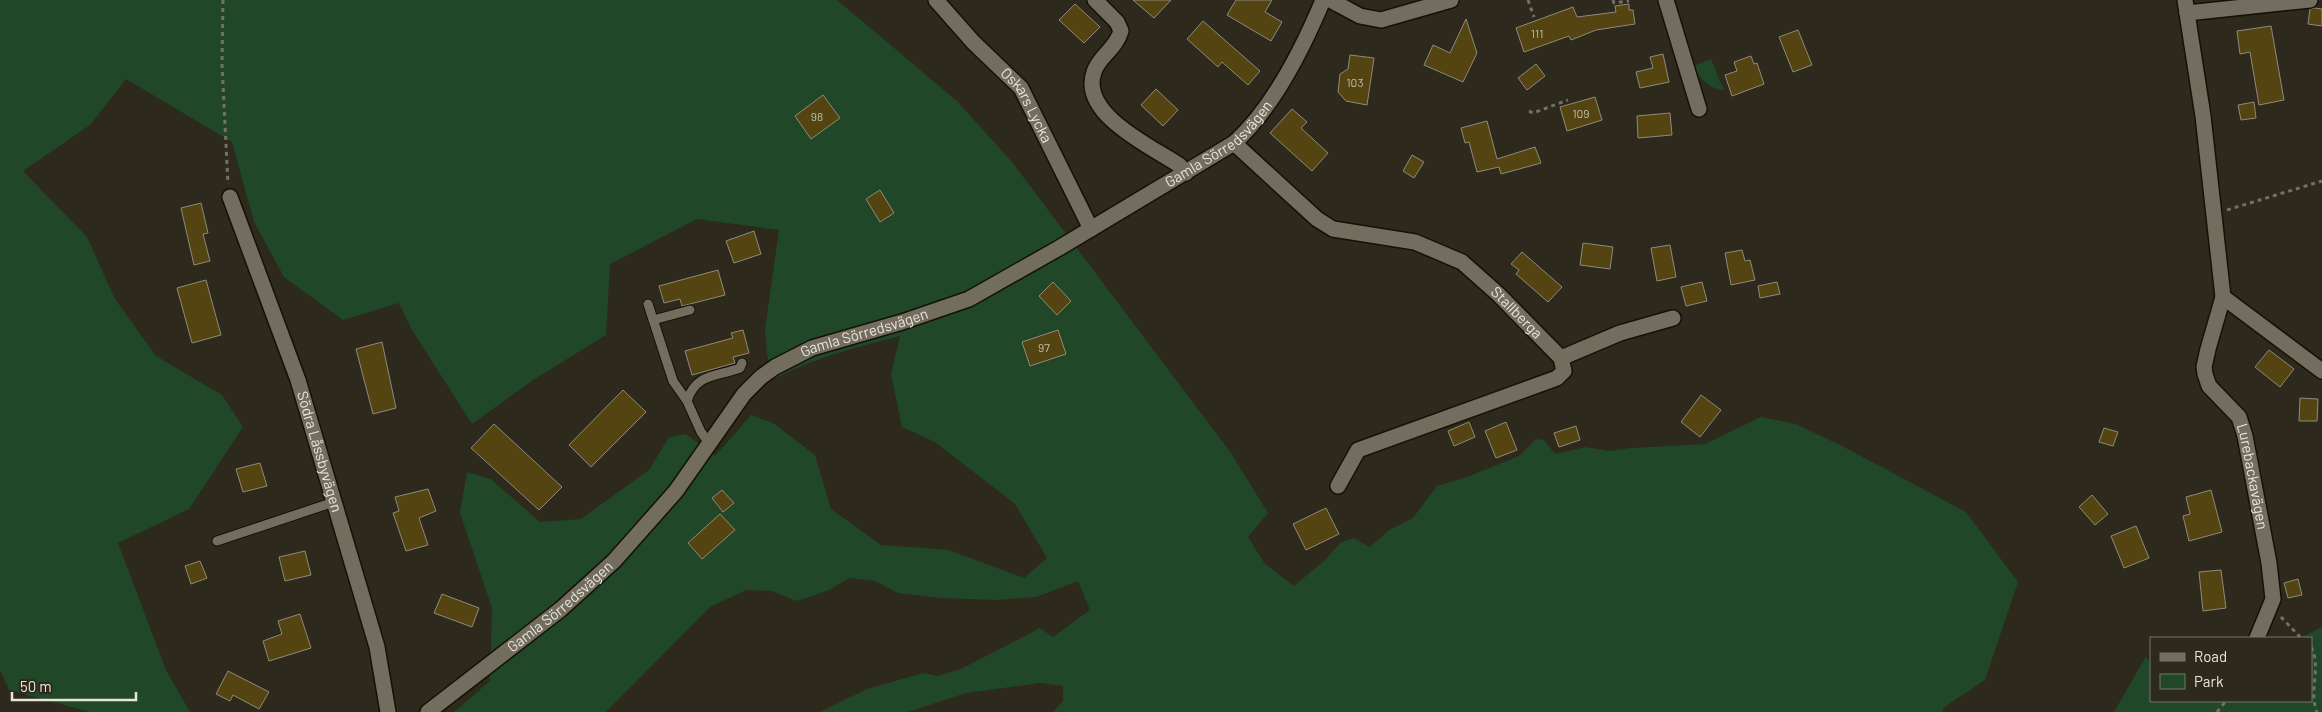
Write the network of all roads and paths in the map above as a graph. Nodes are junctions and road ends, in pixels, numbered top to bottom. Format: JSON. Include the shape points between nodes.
{"nodes":[{"id":1,"x":223,"y":0,"type":"edge"},
{"id":2,"x":936,"y":0,"type":"edge"},
{"id":3,"x":1095,"y":0,"type":"edge"},
{"id":4,"x":1323,"y":0,"type":"edge"},
{"id":5,"x":1330,"y":0,"type":"edge"},
{"id":6,"x":1450,"y":0,"type":"edge"},
{"id":7,"x":1528,"y":0,"type":"edge"},
{"id":8,"x":1613,"y":0,"type":"edge"},
{"id":9,"x":1666,"y":0,"type":"edge"},
{"id":10,"x":2310,"y":0,"type":"edge"},
{"id":11,"x":1629,"y":2,"type":"dead end"},
{"id":12,"x":2186,"y":7,"type":"edge"},
{"id":13,"x":1534,"y":17,"type":"dead end"},
{"id":14,"x":1568,"y":100,"type":"dead end"},
{"id":15,"x":1699,"y":108,"type":"dead end"},
{"id":16,"x":1529,"y":111,"type":"dead end"},
{"id":17,"x":1234,"y":143,"type":"junction"},
{"id":18,"x":1186,"y":173,"type":"junction"},
{"id":19,"x":2322,"y":180,"type":"edge"},
{"id":20,"x":230,"y":197,"type":"joint"},
{"id":21,"x":2215,"y":215,"type":"junction"},
{"id":22,"x":1091,"y":228,"type":"junction"},
{"id":23,"x":2224,"y":297,"type":"junction"},
{"id":24,"x":648,"y":304,"type":"dead end"},
{"id":25,"x":690,"y":310,"type":"dead end"},
{"id":26,"x":1673,"y":318,"type":"dead end"},
{"id":27,"x":653,"y":320,"type":"junction"},
{"id":28,"x":1561,"y":358,"type":"junction"},
{"id":29,"x":742,"y":363,"type":"dead end"},
{"id":30,"x":2322,"y":371,"type":"edge"},
{"id":31,"x":687,"y":401,"type":"junction"},
{"id":32,"x":709,"y":443,"type":"junction"},
{"id":33,"x":1338,"y":486,"type":"dead end"},
{"id":34,"x":334,"y":502,"type":"junction"},
{"id":35,"x":218,"y":541,"type":"dead end"},
{"id":36,"x":2270,"y":606,"type":"junction"},
{"id":37,"x":2257,"y":637,"type":"edge"},
{"id":38,"x":2301,"y":637,"type":"edge"},
{"id":39,"x":2312,"y":650,"type":"edge"},
{"id":40,"x":2225,"y":702,"type":"edge"},
{"id":41,"x":388,"y":712,"type":"edge"},
{"id":42,"x":428,"y":712,"type":"edge"},
{"id":43,"x":2217,"y":712,"type":"edge"},
{"id":44,"x":2317,"y":712,"type":"edge"}],
"edges":[{"from":1,"to":20,"type":"path","via":[[223,125]]},
{"from":2,"to":22,"type":"street","name":"Oskars Lycka","via":[[973,42],[1021,88]]},
{"from":3,"to":18,"type":"street","via":[[1117,22],[1120,31],[1116,44],[1094,72],[1095,98],[1114,122]]},
{"from":4,"to":17,"type":"street","name":"Gamla Sörredsvägen","via":[[1273,96],[1251,128]]},
{"from":5,"to":6,"type":"street","via":[[1360,16],[1381,20]]},
{"from":7,"to":13,"type":"path"},
{"from":8,"to":11,"type":"path","via":[[1614,3]]},
{"from":9,"to":15,"type":"street"},
{"from":10,"to":12,"type":"street","name":"Lurebackavägen"},
{"from":12,"to":21,"type":"street","name":"Lurebackavägen"},
{"from":14,"to":16,"type":"path","via":[[1533,113]]},
{"from":17,"to":18,"type":"street","name":"Gamla Sörredsvägen"},
{"from":17,"to":28,"type":"street","name":"Stallberga","via":[[1317,219],[1333,229],[1415,242],[1462,262]]},
{"from":18,"to":22,"type":"street","name":"Gamla Sörredsvägen"},
{"from":19,"to":21,"type":"path"},
{"from":20,"to":34,"type":"street","name":"Södra Låssbyvägen","via":[[298,380]]},
{"from":21,"to":23,"type":"street","name":"Lurebackavägen"},
{"from":22,"to":32,"type":"street","name":"Gamla Sörredsvägen","via":[[968,299],[812,348],[775,367],[744,394]]},
{"from":23,"to":30,"type":"street"},
{"from":23,"to":36,"type":"street","name":"Lurebackavägen","via":[[2208,349],[2205,374],[2209,386],[2242,422],[2269,563],[2273,599]]},
{"from":24,"to":27,"type":"lane"},
{"from":25,"to":27,"type":"lane"},
{"from":26,"to":28,"type":"street","via":[[1620,333]]},
{"from":27,"to":31,"type":"lane","via":[[673,381]]},
{"from":28,"to":33,"type":"street","via":[[1564,371],[1557,378],[1358,450]]},
{"from":29,"to":31,"type":"lane","via":[[740,368],[698,381]]},
{"from":31,"to":32,"type":"lane"},
{"from":32,"to":42,"type":"street","name":"Gamla Sörredsvägen","via":[[676,491],[614,561],[561,609]]},
{"from":34,"to":35,"type":"lane"},
{"from":34,"to":41,"type":"street","name":"Södra Låssbyvägen","via":[[377,647]]},
{"from":36,"to":37,"type":"street","name":"Lurebackavägen"},
{"from":36,"to":38,"type":"path"},
{"from":39,"to":44,"type":"path","via":[[2320,667],[2313,702]]},
{"from":40,"to":43,"type":"path"}]}
